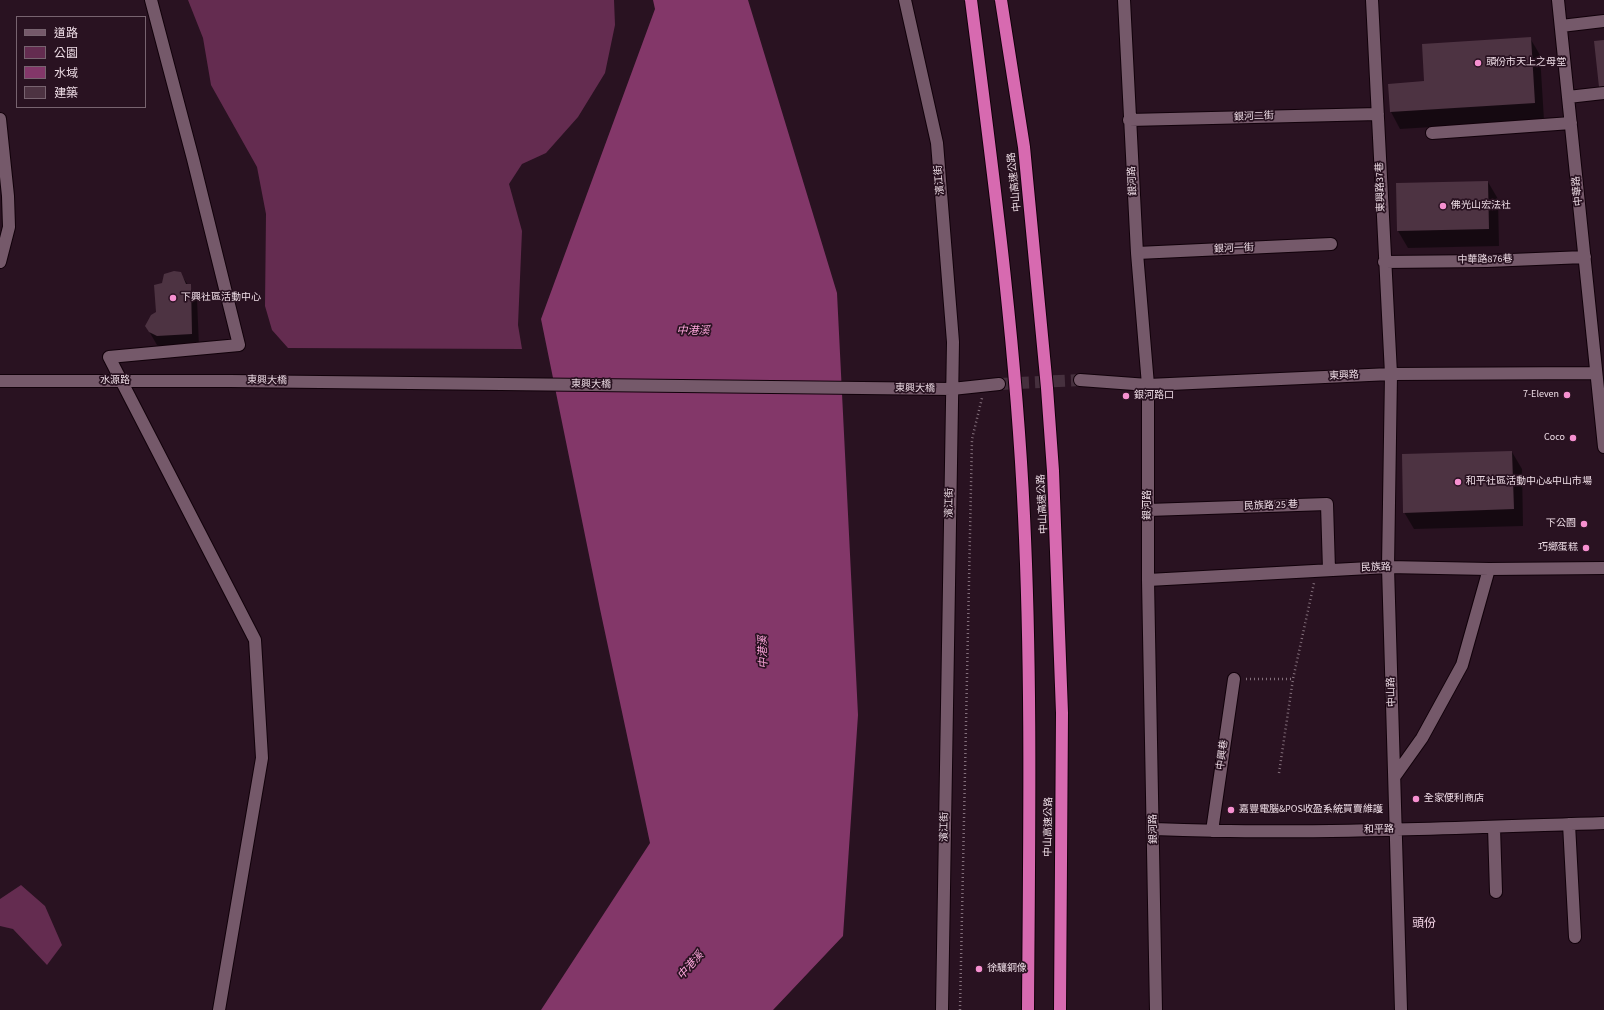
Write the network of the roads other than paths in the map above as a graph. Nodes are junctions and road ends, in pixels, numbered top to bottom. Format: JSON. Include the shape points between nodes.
{"nodes":[{"id":1,"x":151,"y":0,"type":"edge"},
{"id":2,"x":905,"y":0,"type":"edge"},
{"id":3,"x":971,"y":0,"type":"edge"},
{"id":4,"x":1001,"y":0,"type":"edge"},
{"id":5,"x":1124,"y":0,"type":"edge"},
{"id":6,"x":1372,"y":0,"type":"edge"},
{"id":7,"x":1558,"y":0,"type":"edge"},
{"id":8,"x":1604,"y":21,"type":"edge"},
{"id":9,"x":1560,"y":26,"type":"junction"},
{"id":10,"x":1604,"y":93,"type":"edge"},
{"id":11,"x":1568,"y":97,"type":"junction"},
{"id":12,"x":1378,"y":114,"type":"junction"},
{"id":13,"x":0,"y":119,"type":"edge"},
{"id":14,"x":1129,"y":120,"type":"junction"},
{"id":15,"x":1571,"y":123,"type":"junction"},
{"id":16,"x":1432,"y":132,"type":"dead end"},
{"id":17,"x":1331,"y":244,"type":"dead end"},
{"id":18,"x":1136,"y":253,"type":"junction"},
{"id":19,"x":1585,"y":256,"type":"junction"},
{"id":20,"x":0,"y":262,"type":"edge"},
{"id":21,"x":1384,"y":262,"type":"junction"},
{"id":22,"x":1604,"y":362,"type":"edge"},
{"id":23,"x":1390,"y":374,"type":"junction"},
{"id":24,"x":1600,"y":376,"type":"edge"},
{"id":25,"x":1080,"y":380,"type":"tunnel mouth"},
{"id":26,"x":0,"y":381,"type":"edge"},
{"id":27,"x":120,"y":381,"type":"junction"},
{"id":28,"x":230,"y":381,"type":"joint"},
{"id":29,"x":999,"y":384,"type":"tunnel mouth"},
{"id":30,"x":1148,"y":385,"type":"junction"},
{"id":31,"x":952,"y":389,"type":"junction"},
{"id":32,"x":1604,"y":447,"type":"edge"},
{"id":33,"x":1148,"y":510,"type":"junction"},
{"id":34,"x":1388,"y":566,"type":"junction"},
{"id":35,"x":1604,"y":568,"type":"edge"},
{"id":36,"x":1489,"y":569,"type":"junction"},
{"id":37,"x":1329,"y":570,"type":"junction"},
{"id":38,"x":1148,"y":580,"type":"junction"},
{"id":39,"x":1234,"y":679,"type":"road end"},
{"id":40,"x":1395,"y":776,"type":"junction"},
{"id":41,"x":1604,"y":823,"type":"edge"},
{"id":42,"x":1569,"y":824,"type":"junction"},
{"id":43,"x":1494,"y":827,"type":"junction"},
{"id":44,"x":1154,"y":829,"type":"junction"},
{"id":45,"x":1397,"y":830,"type":"junction"},
{"id":46,"x":1212,"y":831,"type":"junction"},
{"id":47,"x":1496,"y":892,"type":"dead end"},
{"id":48,"x":1575,"y":936,"type":"dead end"},
{"id":49,"x":219,"y":1010,"type":"edge"},
{"id":50,"x":942,"y":1010,"type":"edge"},
{"id":51,"x":1028,"y":1010,"type":"edge"},
{"id":52,"x":1060,"y":1010,"type":"edge"},
{"id":53,"x":1156,"y":1010,"type":"edge"},
{"id":54,"x":1402,"y":1010,"type":"edge"}],
"edges":[{"from":1,"to":27,"type":"street","via":[[239,345],[109,357]]},
{"from":2,"to":31,"type":"street","name":"濱江街","via":[[937,143],[953,342]]},
{"from":3,"to":51,"type":"highway","name":"中山高速公路","bridge":true,"via":[[1001,238],[1016,388],[1024,517],[1029,684]]},
{"from":4,"to":52,"type":"highway","name":"中山高速公路","bridge":true,"via":[[1024,146],[1053,471],[1062,712]]},
{"from":5,"to":14,"type":"street","name":"銀河路"},
{"from":6,"to":12,"type":"street","name":"東興路37巷"},
{"from":7,"to":9,"type":"street","name":"中華路"},
{"from":8,"to":9,"type":"street"},
{"from":9,"to":11,"type":"street","name":"中華路"},
{"from":10,"to":11,"type":"street"},
{"from":11,"to":15,"type":"street","name":"中華路"},
{"from":12,"to":14,"type":"street","name":"銀河二街"},
{"from":12,"to":21,"type":"street","name":"東興路37巷"},
{"from":13,"to":20,"type":"street","via":[[9,227]]},
{"from":14,"to":18,"type":"street","name":"銀河路"},
{"from":15,"to":16,"type":"street"},
{"from":15,"to":19,"type":"street","name":"中華路"},
{"from":17,"to":18,"type":"street","name":"銀河一街"},
{"from":18,"to":30,"type":"street","name":"銀河路"},
{"from":19,"to":21,"type":"street","name":"中華路876巷","via":[[1487,261]]},
{"from":19,"to":24,"type":"street","name":"中華路"},
{"from":21,"to":23,"type":"street","name":"東興路37巷"},
{"from":22,"to":24,"type":"street"},
{"from":23,"to":24,"type":"street","name":"東興路"},
{"from":23,"to":30,"type":"street","name":"東興路"},
{"from":23,"to":34,"type":"street","name":"中山路"},
{"from":24,"to":32,"type":"street","name":"中華路"},
{"from":25,"to":30,"type":"street","name":"東興路"},
{"from":26,"to":27,"type":"street","name":"水源路"},
{"from":27,"to":28,"type":"street","name":"水源路"},
{"from":27,"to":49,"type":"street","via":[[255,640],[262,758]]},
{"from":28,"to":31,"type":"street","name":"東興大橋"},
{"from":29,"to":31,"type":"street","name":"東興大橋"},
{"from":30,"to":33,"type":"street","name":"銀河路"},
{"from":31,"to":50,"type":"street","name":"濱江街"},
{"from":33,"to":37,"type":"street","name":"民族路 25 巷","via":[[1327,504]]},
{"from":33,"to":38,"type":"street","name":"銀河路"},
{"from":34,"to":36,"type":"street","name":"民族路"},
{"from":34,"to":37,"type":"street","name":"民族路"},
{"from":34,"to":40,"type":"street","name":"中山路"},
{"from":35,"to":36,"type":"street","name":"民族路"},
{"from":36,"to":40,"type":"street","via":[[1462,665],[1422,738]]},
{"from":37,"to":38,"type":"street","name":"民族路"},
{"from":38,"to":44,"type":"street","name":"銀河路"},
{"from":39,"to":46,"type":"street","name":"中興巷"},
{"from":40,"to":45,"type":"street","name":"中山路"},
{"from":41,"to":42,"type":"street","name":"和平路"},
{"from":42,"to":43,"type":"street","name":"和平路"},
{"from":42,"to":48,"type":"street"},
{"from":43,"to":45,"type":"street","name":"和平路"},
{"from":43,"to":47,"type":"street"},
{"from":44,"to":46,"type":"street","name":"和平路"},
{"from":44,"to":53,"type":"street","name":"銀河路"},
{"from":45,"to":46,"type":"street","name":"和平路"},
{"from":45,"to":54,"type":"street","name":"中山路"}]}
